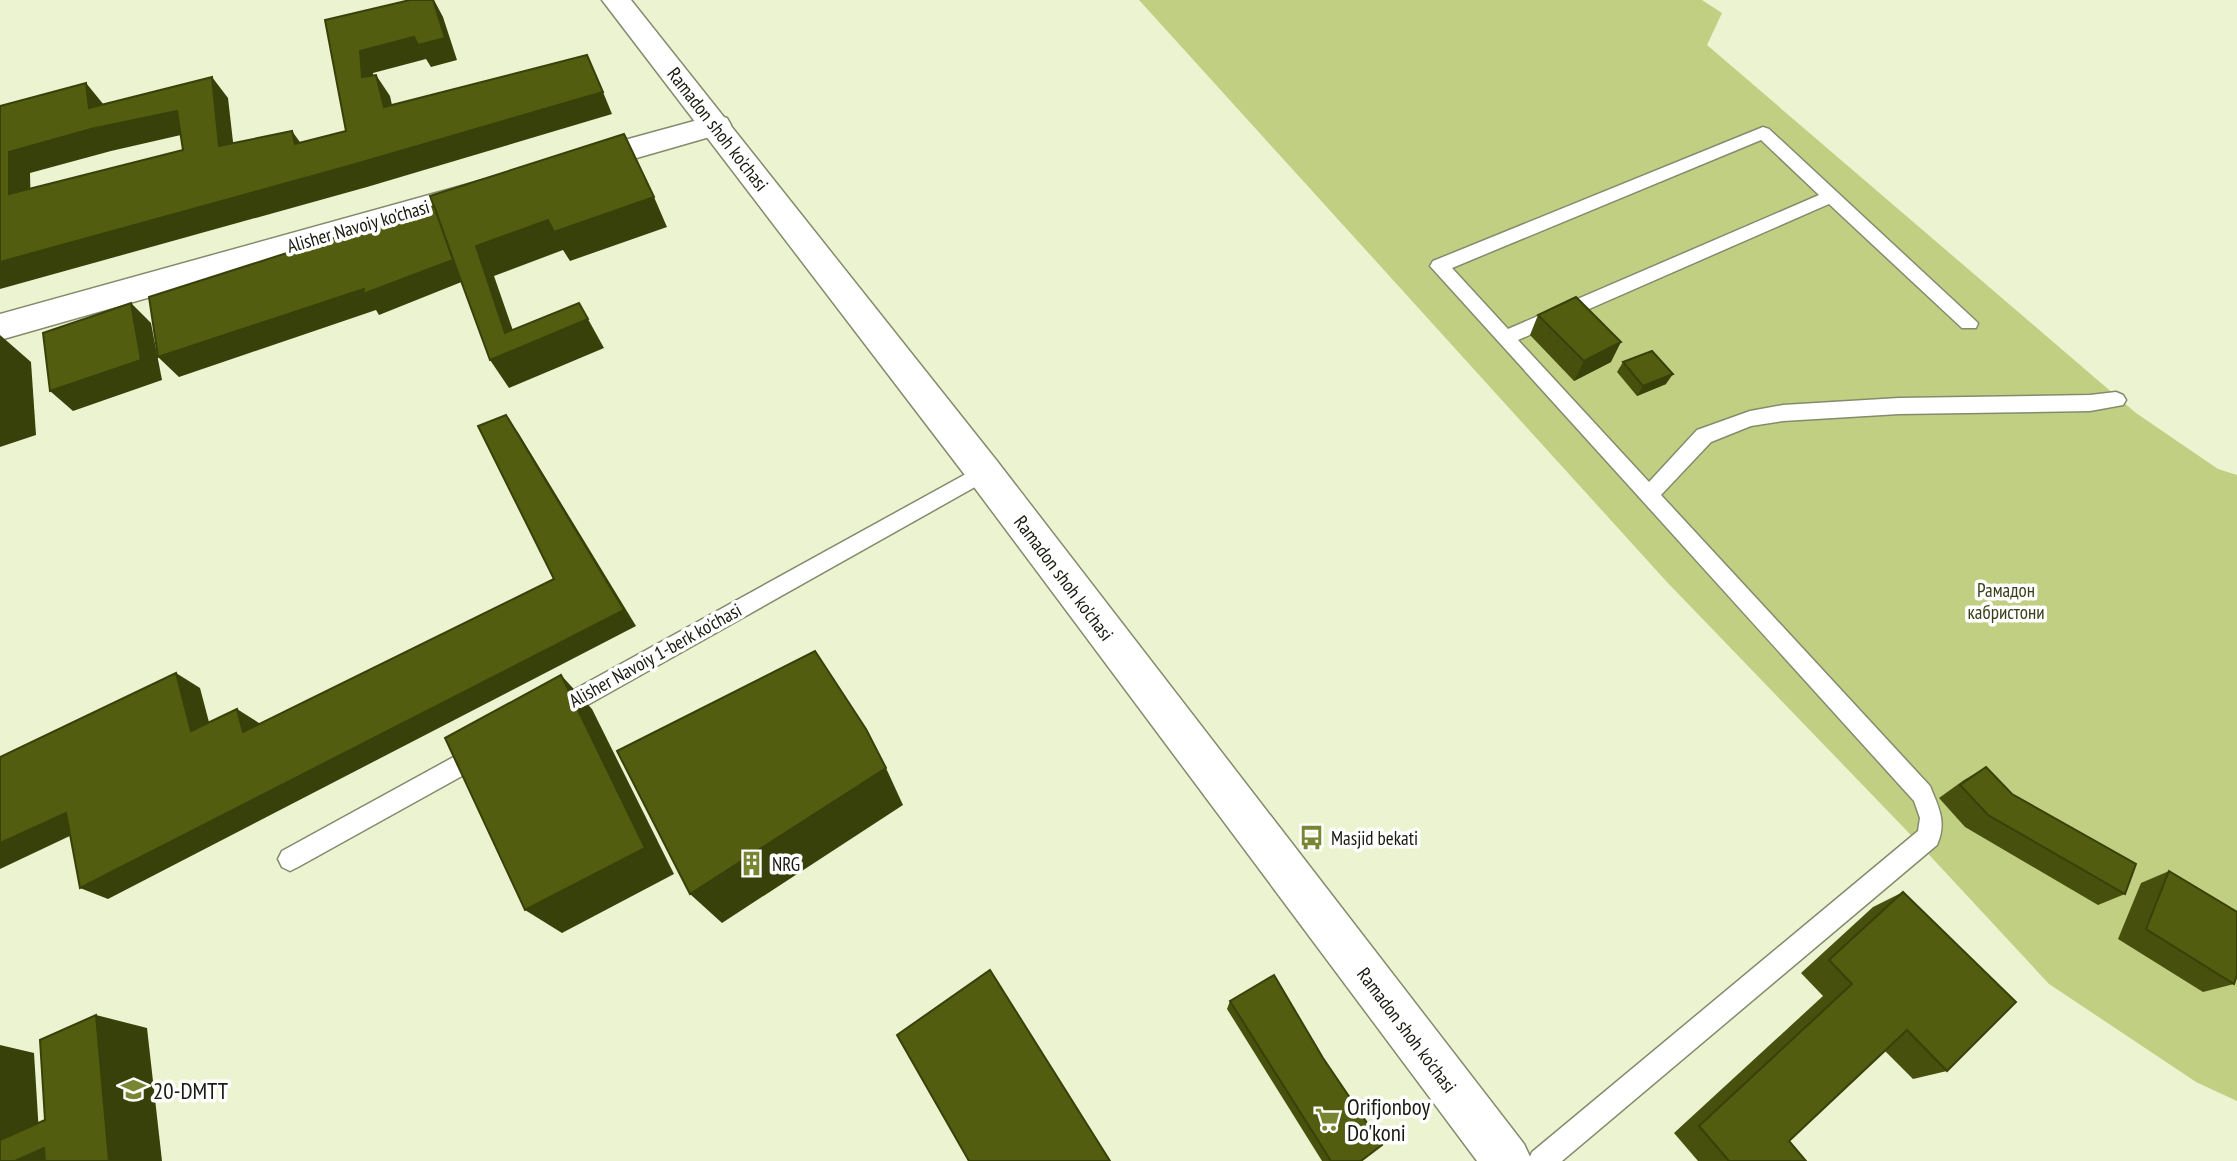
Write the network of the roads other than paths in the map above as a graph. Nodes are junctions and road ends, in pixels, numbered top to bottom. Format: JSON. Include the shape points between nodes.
{"nodes":[{"id":1,"x":616,"y":0,"type":"edge"},
{"id":2,"x":716,"y":125,"type":"junction"},
{"id":3,"x":557,"y":170,"type":"edge"},
{"id":4,"x":517,"y":181,"type":"edge"},
{"id":5,"x":1830,"y":197,"type":"junction"},
{"id":6,"x":1969,"y":323,"type":"dead end"},
{"id":7,"x":0,"y":327,"type":"edge"},
{"id":8,"x":1506,"y":338,"type":"junction"},
{"id":9,"x":2116,"y":400,"type":"dead end"},
{"id":10,"x":984,"y":472,"type":"junction"},
{"id":11,"x":1649,"y":495,"type":"junction"},
{"id":12,"x":533,"y":723,"type":"edge"},
{"id":13,"x":497,"y":744,"type":"edge"},
{"id":14,"x":290,"y":859,"type":"dead end"},
{"id":15,"x":1507,"y":1161,"type":"edge"},
{"id":16,"x":1541,"y":1161,"type":"edge"}],
"edges":[{"from":1,"to":2,"type":"main road","name":"Ramadon shoh ko'chasi"},
{"from":2,"to":3,"type":"main road"},
{"from":2,"to":10,"type":"main road","name":"Ramadon shoh ko'chasi"},
{"from":4,"to":7,"type":"main road","name":"Alisher Navoiy ko'chasi"},
{"from":5,"to":6,"type":"lane"},
{"from":5,"to":8,"type":"lane"},
{"from":5,"to":8,"type":"lane","via":[[1763,133],[1439,266]]},
{"from":8,"to":11,"type":"lane"},
{"from":9,"to":11,"type":"lane","via":[[1899,406],[1750,419],[1704,436]]},
{"from":10,"to":12,"type":"lane","name":"Alisher Navoiy 1-berk ko'chasi"},
{"from":10,"to":15,"type":"main road","name":"Ramadon shoh ko'chasi"},
{"from":11,"to":16,"type":"lane","via":[[1922,794],[1932,818],[1929,837]]},
{"from":13,"to":14,"type":"lane"}]}
